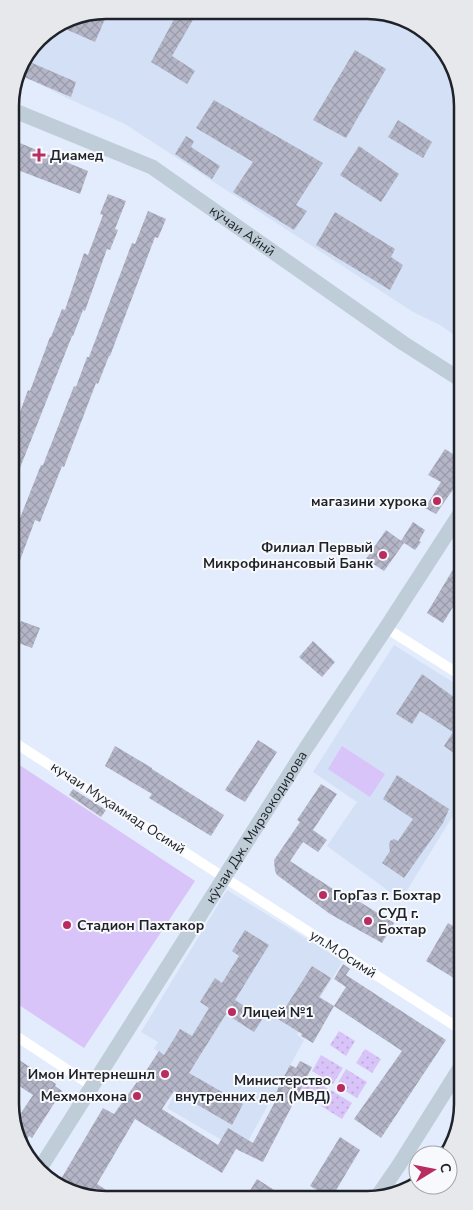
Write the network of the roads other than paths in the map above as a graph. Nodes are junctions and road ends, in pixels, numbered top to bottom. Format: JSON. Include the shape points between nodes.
{"nodes":[{"id":1,"x":19,"y":113,"type":"edge"},
{"id":2,"x":454,"y":376,"type":"edge"},
{"id":3,"x":454,"y":523,"type":"edge"},
{"id":4,"x":386,"y":628,"type":"junction"},
{"id":5,"x":454,"y":671,"type":"edge"},
{"id":6,"x":19,"y":745,"type":"edge"},
{"id":7,"x":224,"y":877,"type":"junction"},
{"id":8,"x":454,"y":1025,"type":"edge"},
{"id":9,"x":19,"y":1038,"type":"edge"},
{"id":10,"x":454,"y":1077,"type":"edge"},
{"id":11,"x":92,"y":1086,"type":"junction"},
{"id":12,"x":42,"y":1164,"type":"edge"},
{"id":13,"x":381,"y":1191,"type":"edge"}],
"edges":[{"from":1,"to":2,"type":"street","name":"кӯчаи Айнӣ","via":[[152,168]]},
{"from":3,"to":4,"type":"street","name":"кӯчаи Дж. Мирзокодирова"},
{"from":4,"to":5,"type":"street"},
{"from":4,"to":7,"type":"street","name":"кӯчаи Дж. Мирзокодирова"},
{"from":6,"to":7,"type":"street","name":"кучаи Муҳаммад Осимй"},
{"from":7,"to":8,"type":"street","name":"ул.М.Осимй"},
{"from":7,"to":11,"type":"street","name":"кӯчаи Дж. Мирзокодирова"},
{"from":9,"to":11,"type":"street"},
{"from":10,"to":13,"type":"street"},
{"from":11,"to":12,"type":"street","name":"кӯчаи Дж. Мирзокодирова"}]}
